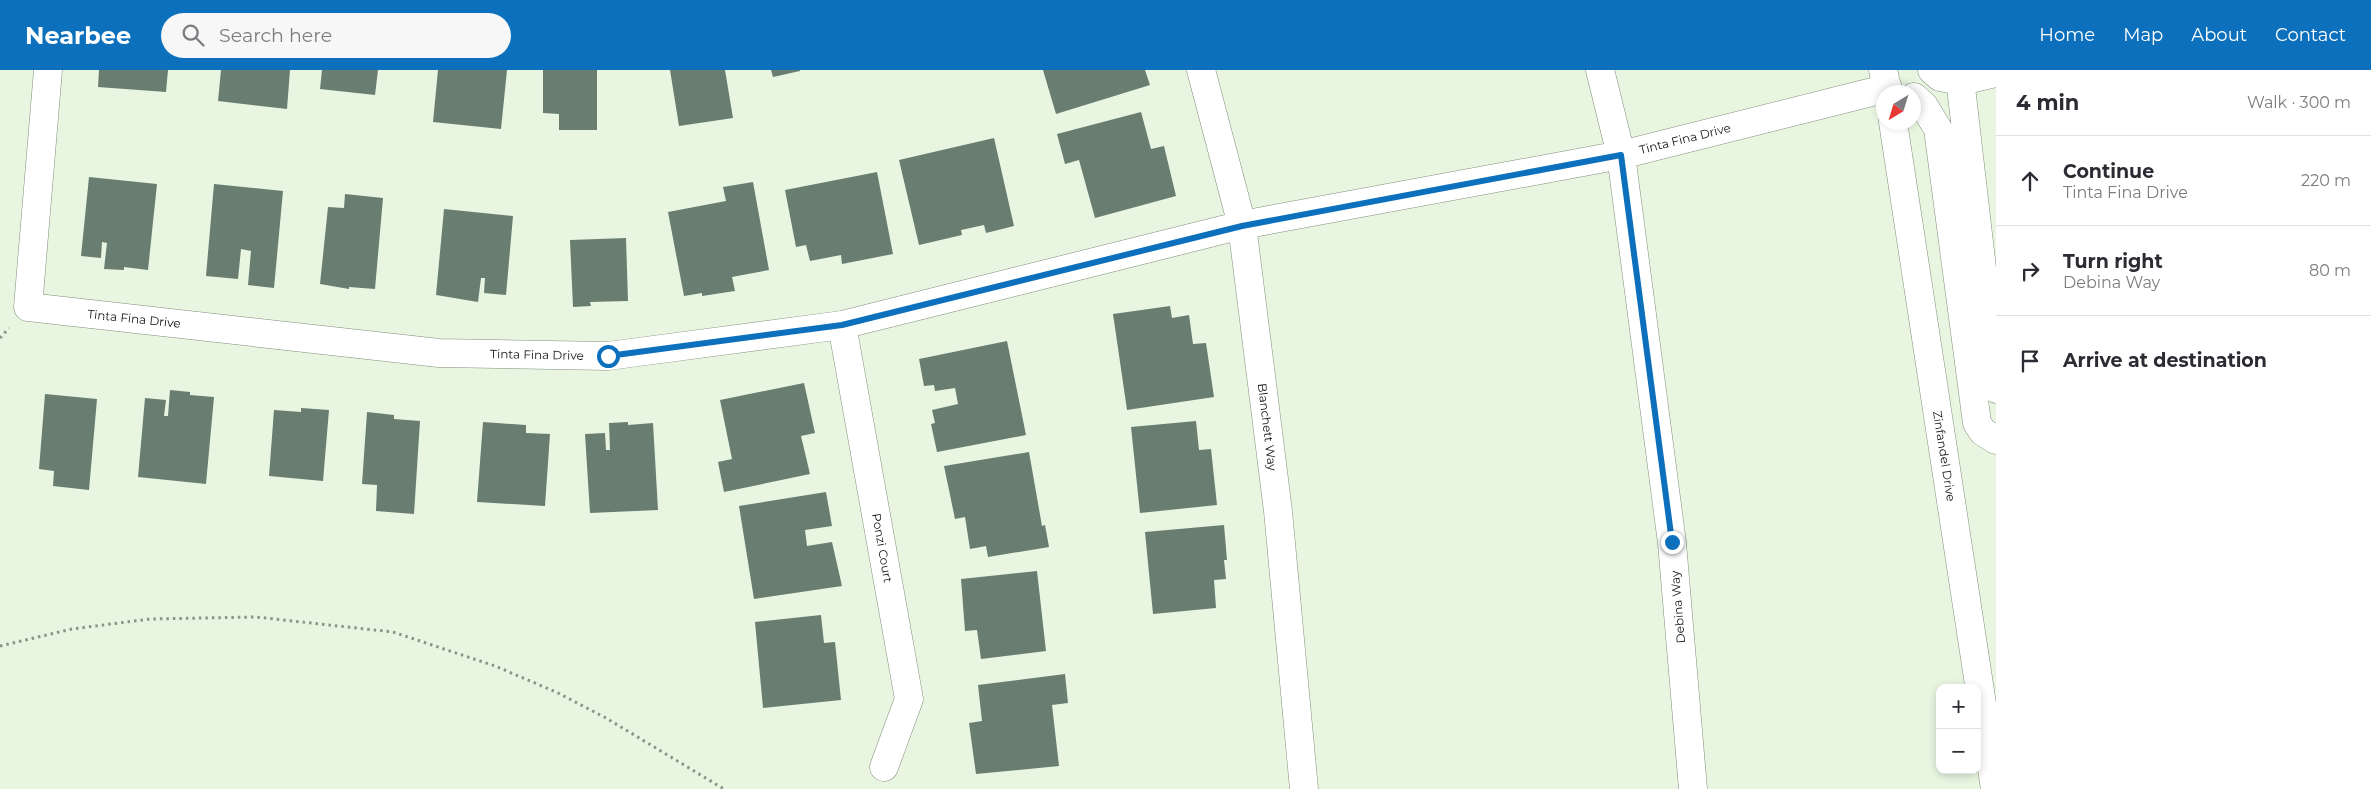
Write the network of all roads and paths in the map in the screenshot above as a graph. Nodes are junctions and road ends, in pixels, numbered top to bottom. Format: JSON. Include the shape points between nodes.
{"nodes":[{"id":1,"x":48,"y":70,"type":"edge"},
{"id":2,"x":1201,"y":70,"type":"edge"},
{"id":3,"x":1600,"y":70,"type":"edge"},
{"id":4,"x":1932,"y":70,"type":"edge"},
{"id":5,"x":1996,"y":73,"type":"edge"},
{"id":6,"x":1960,"y":76,"type":"edge"},
{"id":7,"x":1876,"y":90,"type":"edge"},
{"id":8,"x":1921,"y":103,"type":"edge"},
{"id":9,"x":1894,"y":130,"type":"edge"},
{"id":10,"x":1621,"y":155,"type":"junction"},
{"id":11,"x":1242,"y":226,"type":"junction"},
{"id":12,"x":842,"y":325,"type":"junction"},
{"id":13,"x":1996,"y":389,"type":"edge"},
{"id":14,"x":1996,"y":440,"type":"edge"},
{"id":15,"x":0,"y":646,"type":"edge"},
{"id":16,"x":884,"y":768,"type":"dead end"},
{"id":17,"x":724,"y":789,"type":"edge"},
{"id":18,"x":1304,"y":789,"type":"edge"},
{"id":19,"x":1693,"y":789,"type":"edge"},
{"id":20,"x":1995,"y":789,"type":"edge"}],
"edges":[{"from":1,"to":12,"type":"street","name":"Tinta Fina Drive","via":[[28,307],[439,353],[608,356]]},
{"from":2,"to":11,"type":"street","name":"Blanchett Way"},
{"from":3,"to":10,"type":"street","name":"Debina Way"},
{"from":4,"to":6,"type":"street","via":[[1940,77]]},
{"from":5,"to":6,"type":"street"},
{"from":6,"to":13,"type":"street"},
{"from":7,"to":10,"type":"street","name":"Tinta Fina Drive"},
{"from":8,"to":14,"type":"street","via":[[1938,129],[1977,423],[1983,432]]},
{"from":9,"to":20,"type":"street","name":"Zinfandel Drive"},
{"from":10,"to":11,"type":"street","name":"Tinta Fina Drive"},
{"from":10,"to":19,"type":"street","name":"Debina Way","via":[[1672,542]]},
{"from":11,"to":12,"type":"street","name":"Tinta Fina Drive"},
{"from":11,"to":18,"type":"street","name":"Blanchett Way","via":[[1278,511]]},
{"from":12,"to":16,"type":"street","name":"Ponzi Court","via":[[909,699]]},
{"from":15,"to":17,"type":"path","via":[[72,629],[150,619],[256,616],[393,632],[495,666],[556,692]]}]}
